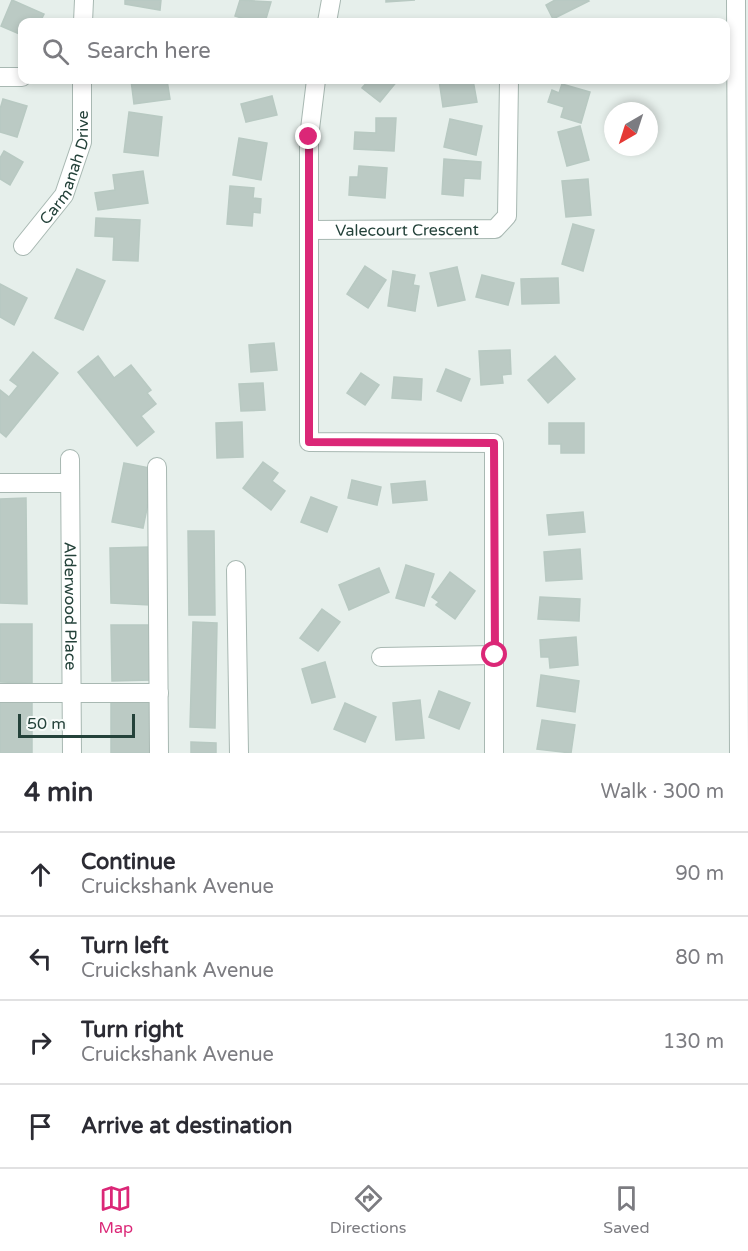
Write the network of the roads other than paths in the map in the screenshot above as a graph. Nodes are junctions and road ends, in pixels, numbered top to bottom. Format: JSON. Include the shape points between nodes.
{"nodes":[{"id":1,"x":84,"y":0,"type":"edge"},
{"id":2,"x":331,"y":0,"type":"edge"},
{"id":3,"x":736,"y":0,"type":"edge"},
{"id":4,"x":83,"y":18,"type":"edge"},
{"id":5,"x":328,"y":18,"type":"edge"},
{"id":6,"x":0,"y":76,"type":"edge"},
{"id":7,"x":18,"y":77,"type":"edge"},
{"id":8,"x":82,"y":84,"type":"edge"},
{"id":9,"x":316,"y":84,"type":"edge"},
{"id":10,"x":509,"y":84,"type":"edge"},
{"id":11,"x":309,"y":230,"type":"junction"},
{"id":12,"x":23,"y":246,"type":"dead end"},
{"id":13,"x":70,"y":459,"type":"dead end"},
{"id":14,"x":158,"y":467,"type":"dead end"},
{"id":15,"x":0,"y":483,"type":"edge"},
{"id":16,"x":70,"y":483,"type":"junction"},
{"id":17,"x":236,"y":570,"type":"dead end"},
{"id":18,"x":743,"y":643,"type":"edge"},
{"id":19,"x":495,"y":655,"type":"junction"},
{"id":20,"x":381,"y":657,"type":"dead end"},
{"id":21,"x":0,"y":693,"type":"edge"},
{"id":22,"x":71,"y":693,"type":"junction"},
{"id":23,"x":159,"y":693,"type":"junction"},
{"id":24,"x":72,"y":753,"type":"edge"},
{"id":25,"x":159,"y":753,"type":"edge"},
{"id":26,"x":239,"y":753,"type":"edge"},
{"id":27,"x":494,"y":753,"type":"edge"},
{"id":28,"x":739,"y":753,"type":"edge"}],
"edges":[{"from":1,"to":4,"type":"street"},
{"from":2,"to":5,"type":"street"},
{"from":3,"to":18,"type":"street"},
{"from":6,"to":7,"type":"street"},
{"from":8,"to":12,"type":"street","name":"Carmanah Drive","via":[[82,142],[64,195]]},
{"from":9,"to":11,"type":"street","via":[[309,137]]},
{"from":10,"to":11,"type":"street","name":"Valecourt Crescent","via":[[507,216],[495,229]]},
{"from":11,"to":19,"type":"street","via":[[309,442],[494,443]]},
{"from":13,"to":16,"type":"street","name":"Alderwood Place"},
{"from":14,"to":23,"type":"street"},
{"from":15,"to":16,"type":"street"},
{"from":16,"to":22,"type":"street","name":"Alderwood Place"},
{"from":17,"to":26,"type":"street"},
{"from":18,"to":28,"type":"street"},
{"from":19,"to":20,"type":"street"},
{"from":19,"to":27,"type":"street"},
{"from":21,"to":22,"type":"street"},
{"from":22,"to":23,"type":"street"},
{"from":22,"to":24,"type":"street","name":"Alderwood Place"},
{"from":23,"to":25,"type":"street"}]}
